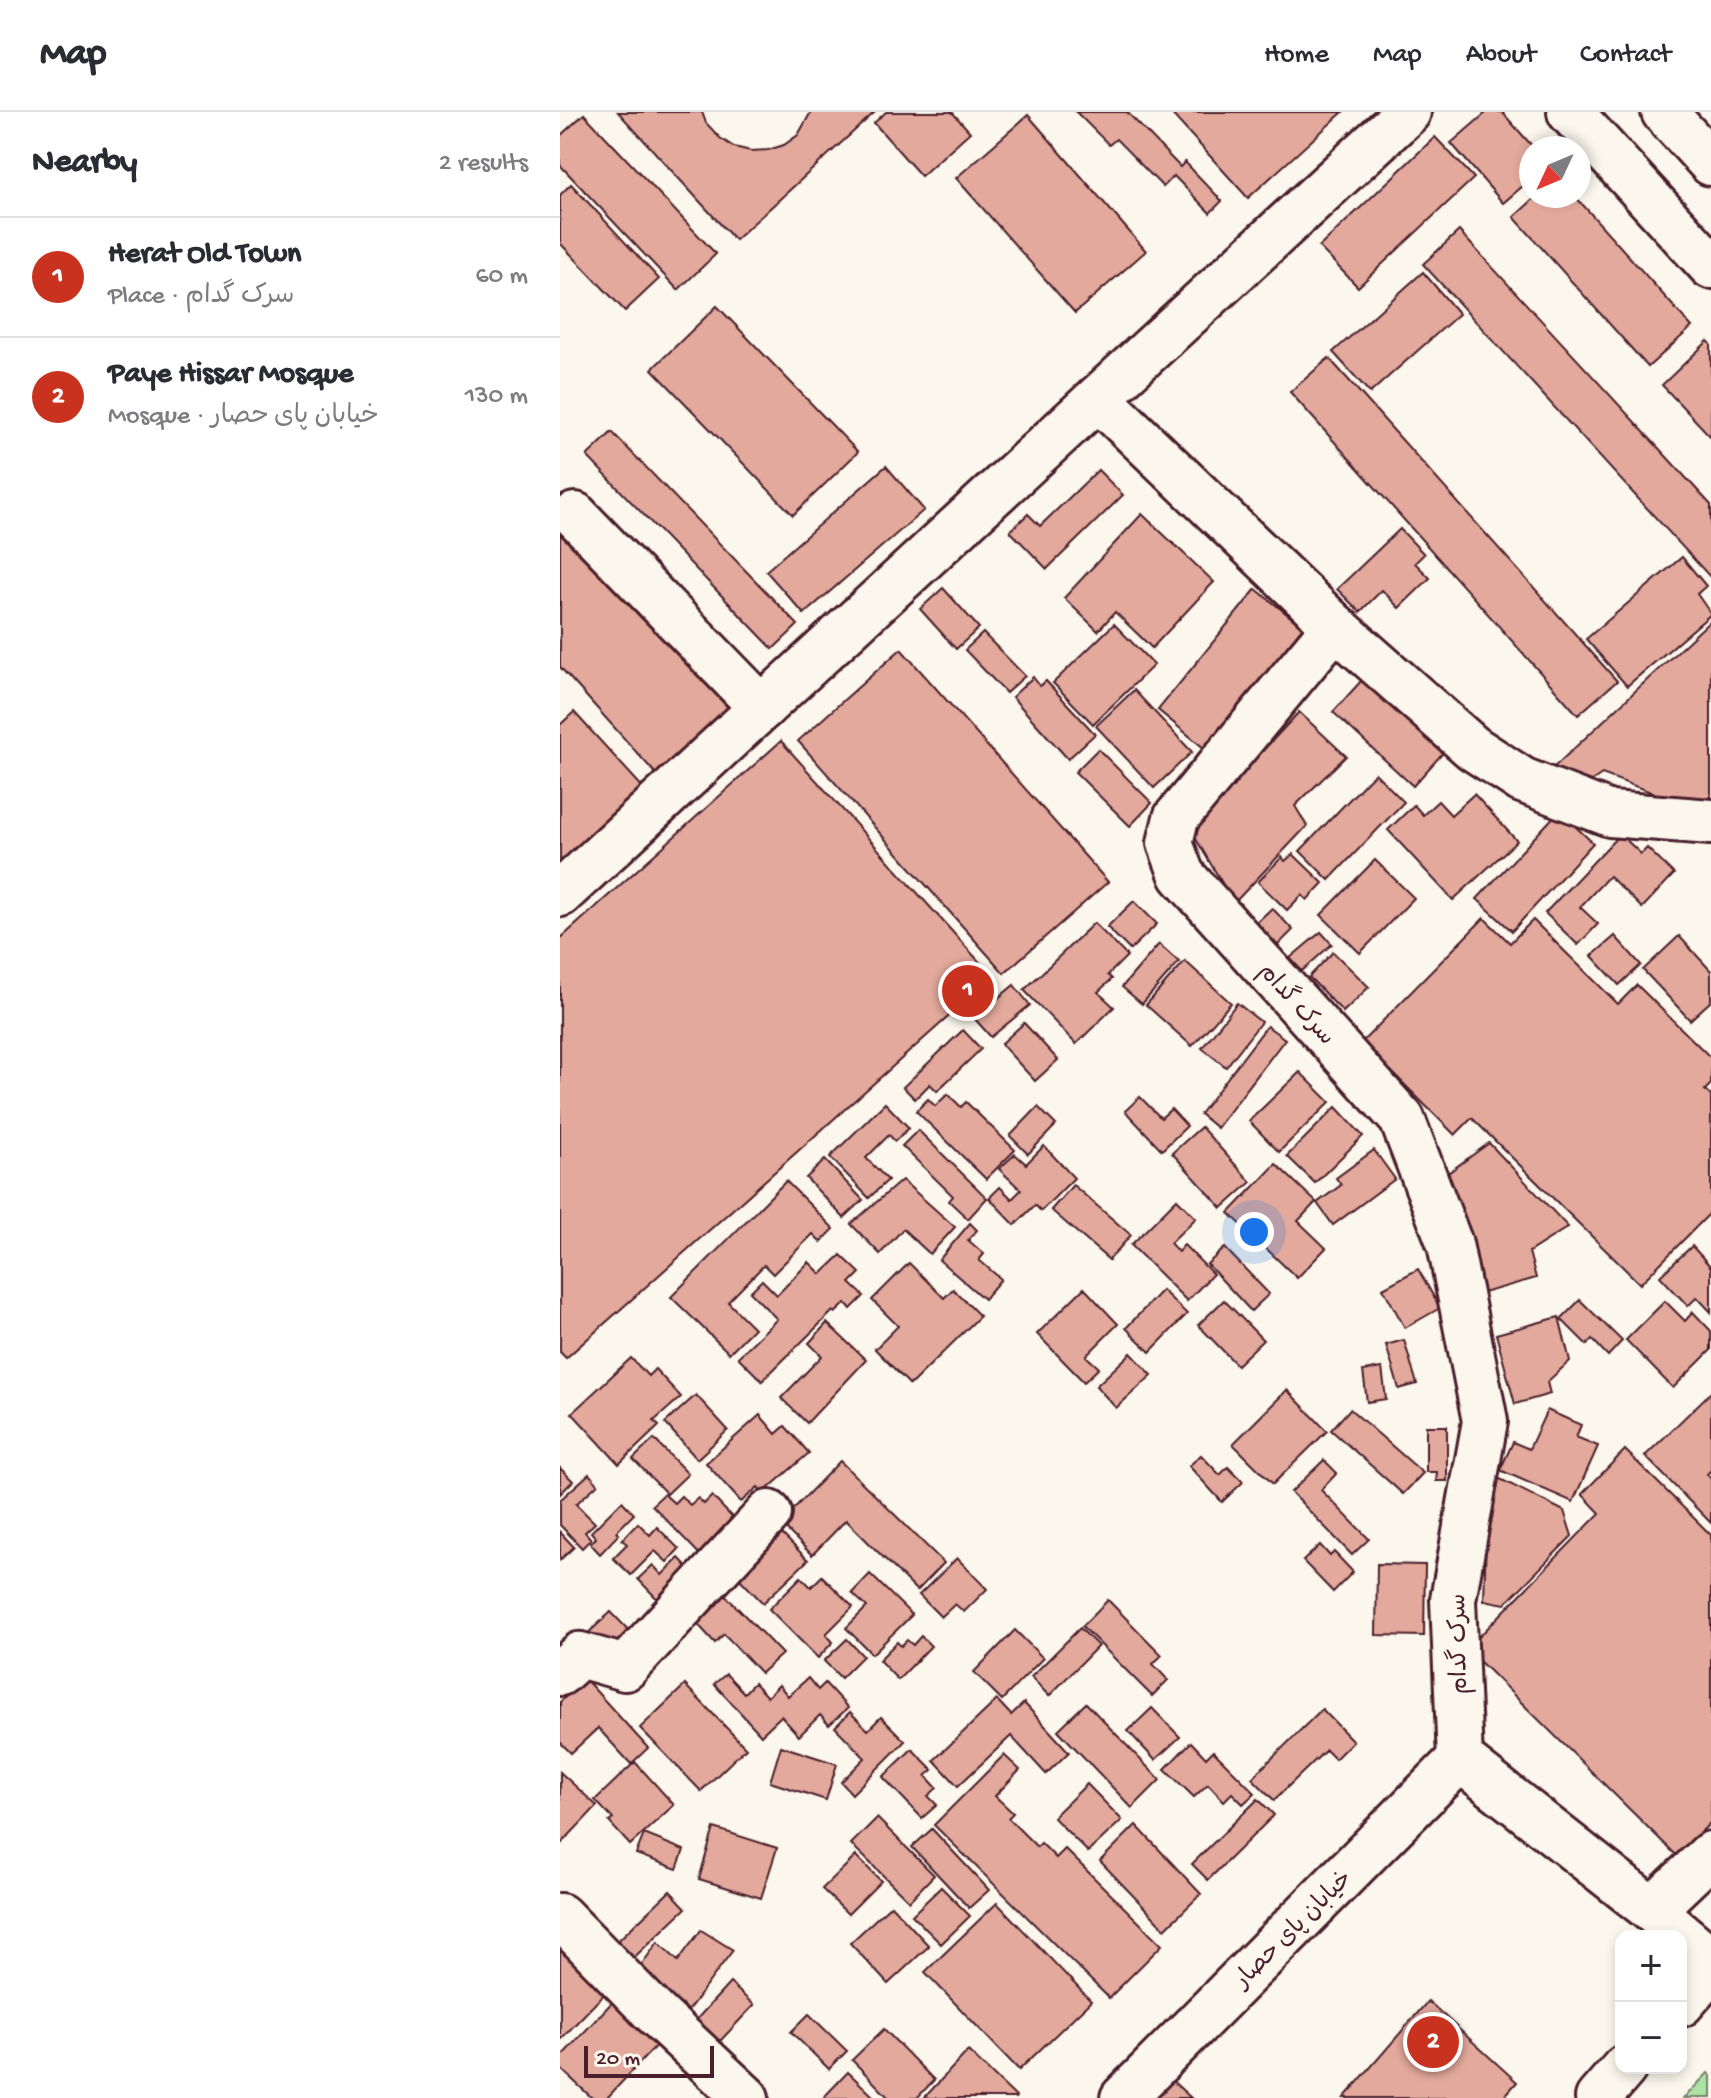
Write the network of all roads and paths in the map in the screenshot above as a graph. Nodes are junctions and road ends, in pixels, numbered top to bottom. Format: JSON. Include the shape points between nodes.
{"nodes":[{"id":1,"x":1408,"y":112,"type":"edge"},
{"id":2,"x":1570,"y":112,"type":"edge"},
{"id":3,"x":1664,"y":112,"type":"edge"},
{"id":4,"x":1711,"y":163,"type":"edge"},
{"id":5,"x":1711,"y":266,"type":"edge"},
{"id":6,"x":1098,"y":398,"type":"junction"},
{"id":7,"x":575,"y":515,"type":"dead end"},
{"id":8,"x":1335,"y":626,"type":"junction"},
{"id":9,"x":762,"y":708,"type":"junction"},
{"id":10,"x":1711,"y":822,"type":"edge"},
{"id":11,"x":560,"y":894,"type":"edge"},
{"id":12,"x":769,"y":1513,"type":"dead end"},
{"id":13,"x":560,"y":1673,"type":"edge"},
{"id":14,"x":1460,"y":1759,"type":"junction"},
{"id":15,"x":1711,"y":1854,"type":"edge"},
{"id":16,"x":1652,"y":1910,"type":"junction"},
{"id":17,"x":560,"y":1916,"type":"edge"},
{"id":18,"x":1711,"y":1960,"type":"edge"},
{"id":19,"x":1711,"y":1970,"type":"edge"},
{"id":20,"x":1683,"y":2002,"type":"edge"},
{"id":21,"x":1619,"y":2074,"type":"edge"},
{"id":22,"x":746,"y":2098,"type":"edge"},
{"id":23,"x":1123,"y":2098,"type":"edge"},
{"id":24,"x":1598,"y":2098,"type":"edge"}],
"edges":[{"from":1,"to":6,"type":"street"},
{"from":2,"to":5,"type":"street"},
{"from":3,"to":4,"type":"street"},
{"from":6,"to":8,"type":"street"},
{"from":6,"to":9,"type":"street"},
{"from":7,"to":9,"type":"street"},
{"from":8,"to":10,"type":"street","via":[[1473,748],[1522,780],[1610,814]]},
{"from":8,"to":14,"type":"street","name":"سرک گدام","via":[[1176,818],[1170,843],[1182,875],[1402,1119],[1450,1244],[1485,1421],[1453,1600]]},
{"from":9,"to":11,"type":"street"},
{"from":12,"to":13,"type":"street","via":[[625,1668],[580,1655]]},
{"from":14,"to":16,"type":"street"},
{"from":14,"to":23,"type":"street","name":"خیابان پای حصار"},
{"from":15,"to":16,"type":"street"},
{"from":16,"to":18,"type":"street"},
{"from":17,"to":22,"type":"street"},
{"from":19,"to":20,"type":"street"},
{"from":21,"to":24,"type":"street"}]}
